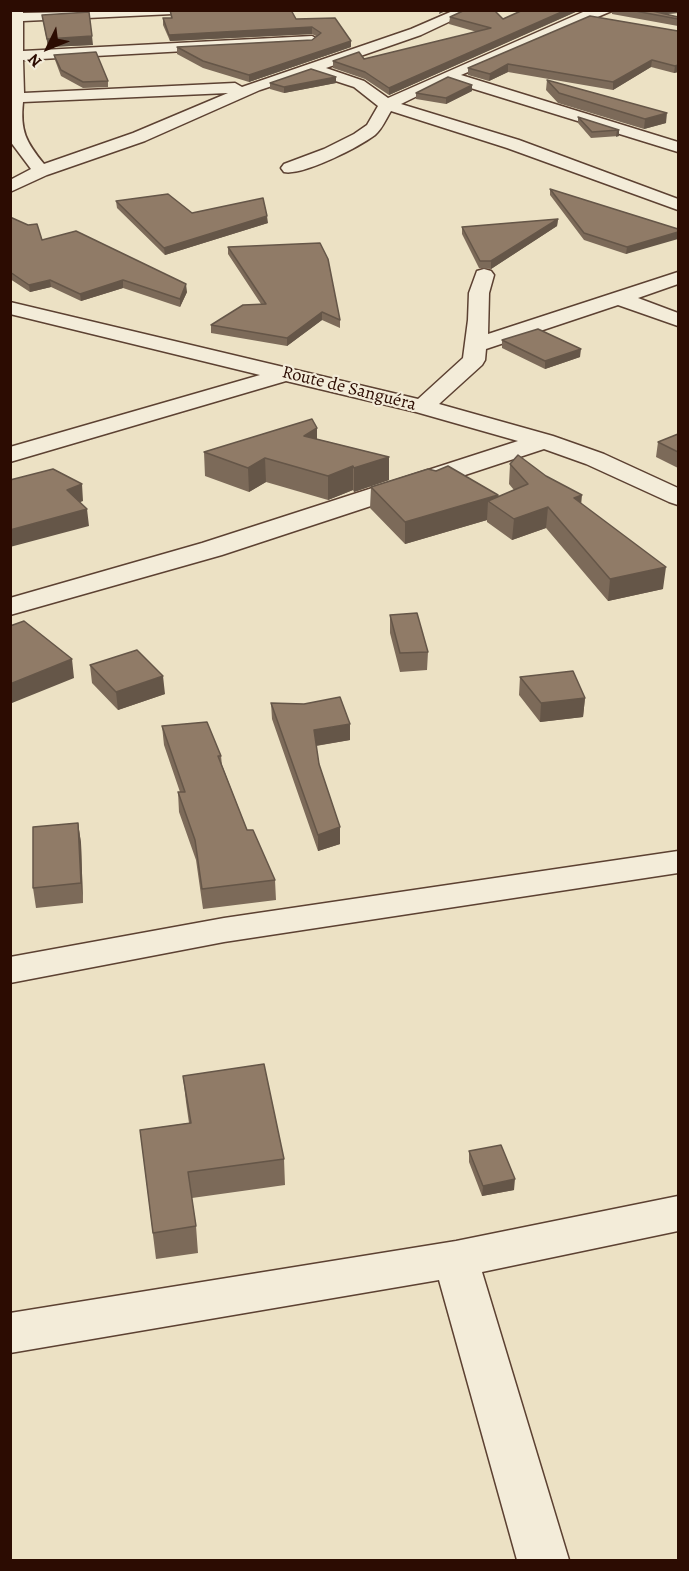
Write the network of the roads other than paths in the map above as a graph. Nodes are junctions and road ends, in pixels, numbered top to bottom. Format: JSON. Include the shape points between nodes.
{"nodes":[{"id":1,"x":173,"y":10,"type":"edge"},
{"id":2,"x":468,"y":10,"type":"edge"},
{"id":3,"x":608,"y":10,"type":"edge"},
{"id":4,"x":566,"y":12,"type":"edge"},
{"id":5,"x":588,"y":15,"type":"junction"},
{"id":6,"x":14,"y":16,"type":"edge"},
{"id":7,"x":622,"y":22,"type":"edge"},
{"id":8,"x":312,"y":40,"type":"edge"},
{"id":9,"x":13,"y":57,"type":"edge"},
{"id":10,"x":312,"y":68,"type":"junction"},
{"id":11,"x":447,"y":76,"type":"junction"},
{"id":12,"x":255,"y":87,"type":"junction"},
{"id":13,"x":16,"y":98,"type":"junction"},
{"id":14,"x":387,"y":105,"type":"junction"},
{"id":15,"x":576,"y":114,"type":"junction"},
{"id":16,"x":12,"y":121,"type":"edge"},
{"id":17,"x":555,"y":124,"type":"dead end"},
{"id":18,"x":668,"y":126,"type":"edge"},
{"id":19,"x":638,"y":133,"type":"junction"},
{"id":20,"x":534,"y":134,"type":"dead end"},
{"id":21,"x":513,"y":144,"type":"junction"},
{"id":22,"x":678,"y":147,"type":"edge"},
{"id":23,"x":290,"y":168,"type":"dead end"},
{"id":24,"x":40,"y":171,"type":"junction"},
{"id":25,"x":10,"y":187,"type":"edge"},
{"id":26,"x":678,"y":206,"type":"edge"},
{"id":27,"x":484,"y":275,"type":"dead end"},
{"id":28,"x":678,"y":278,"type":"edge"},
{"id":29,"x":621,"y":299,"type":"junction"},
{"id":30,"x":10,"y":308,"type":"edge"},
{"id":31,"x":678,"y":320,"type":"edge"},
{"id":32,"x":477,"y":345,"type":"junction"},
{"id":33,"x":288,"y":374,"type":"junction"},
{"id":34,"x":423,"y":407,"type":"junction"},
{"id":35,"x":544,"y":441,"type":"junction"},
{"id":36,"x":10,"y":455,"type":"edge"},
{"id":37,"x":678,"y":497,"type":"edge"},
{"id":38,"x":10,"y":607,"type":"edge"},
{"id":39,"x":678,"y":862,"type":"edge"},
{"id":40,"x":10,"y":970,"type":"edge"},
{"id":41,"x":678,"y":1215,"type":"edge"},
{"id":42,"x":456,"y":1259,"type":"junction"},
{"id":43,"x":10,"y":1333,"type":"edge"},
{"id":44,"x":543,"y":1560,"type":"edge"}],
"edges":[{"from":1,"to":6,"type":"street"},
{"from":2,"to":10,"type":"street"},
{"from":3,"to":5,"type":"street"},
{"from":4,"to":5,"type":"street"},
{"from":5,"to":7,"type":"street"},
{"from":5,"to":11,"type":"street"},
{"from":6,"to":9,"type":"street"},
{"from":8,"to":9,"type":"street"},
{"from":9,"to":13,"type":"street"},
{"from":10,"to":12,"type":"street"},
{"from":10,"to":14,"type":"street","via":[[359,84]]},
{"from":11,"to":14,"type":"street"},
{"from":11,"to":15,"type":"street"},
{"from":12,"to":13,"type":"street"},
{"from":12,"to":24,"type":"street","via":[[139,137]]},
{"from":13,"to":16,"type":"street"},
{"from":14,"to":21,"type":"street"},
{"from":14,"to":23,"type":"street","via":[[370,130]]},
{"from":15,"to":17,"type":"street"},
{"from":15,"to":19,"type":"street"},
{"from":16,"to":24,"type":"street","via":[[20,145]]},
{"from":18,"to":19,"type":"street"},
{"from":19,"to":22,"type":"street"},
{"from":20,"to":21,"type":"street"},
{"from":21,"to":26,"type":"street"},
{"from":24,"to":25,"type":"street"},
{"from":27,"to":32,"type":"street","via":[[479,293]]},
{"from":28,"to":29,"type":"street"},
{"from":29,"to":31,"type":"street"},
{"from":29,"to":32,"type":"street"},
{"from":30,"to":33,"type":"street","name":"Route de Sanguéra"},
{"from":32,"to":34,"type":"street","via":[[474,360]]},
{"from":33,"to":34,"type":"street","name":"Route de Sanguéra"},
{"from":33,"to":36,"type":"street"},
{"from":34,"to":35,"type":"street","name":"Route de Sanguéra"},
{"from":35,"to":37,"type":"street","name":"Route de Sanguéra","via":[[595,459]]},
{"from":35,"to":38,"type":"street","via":[[212,549]]},
{"from":39,"to":40,"type":"street","via":[[224,930]]},
{"from":41,"to":42,"type":"street"},
{"from":42,"to":43,"type":"street"},
{"from":42,"to":44,"type":"street"}]}
